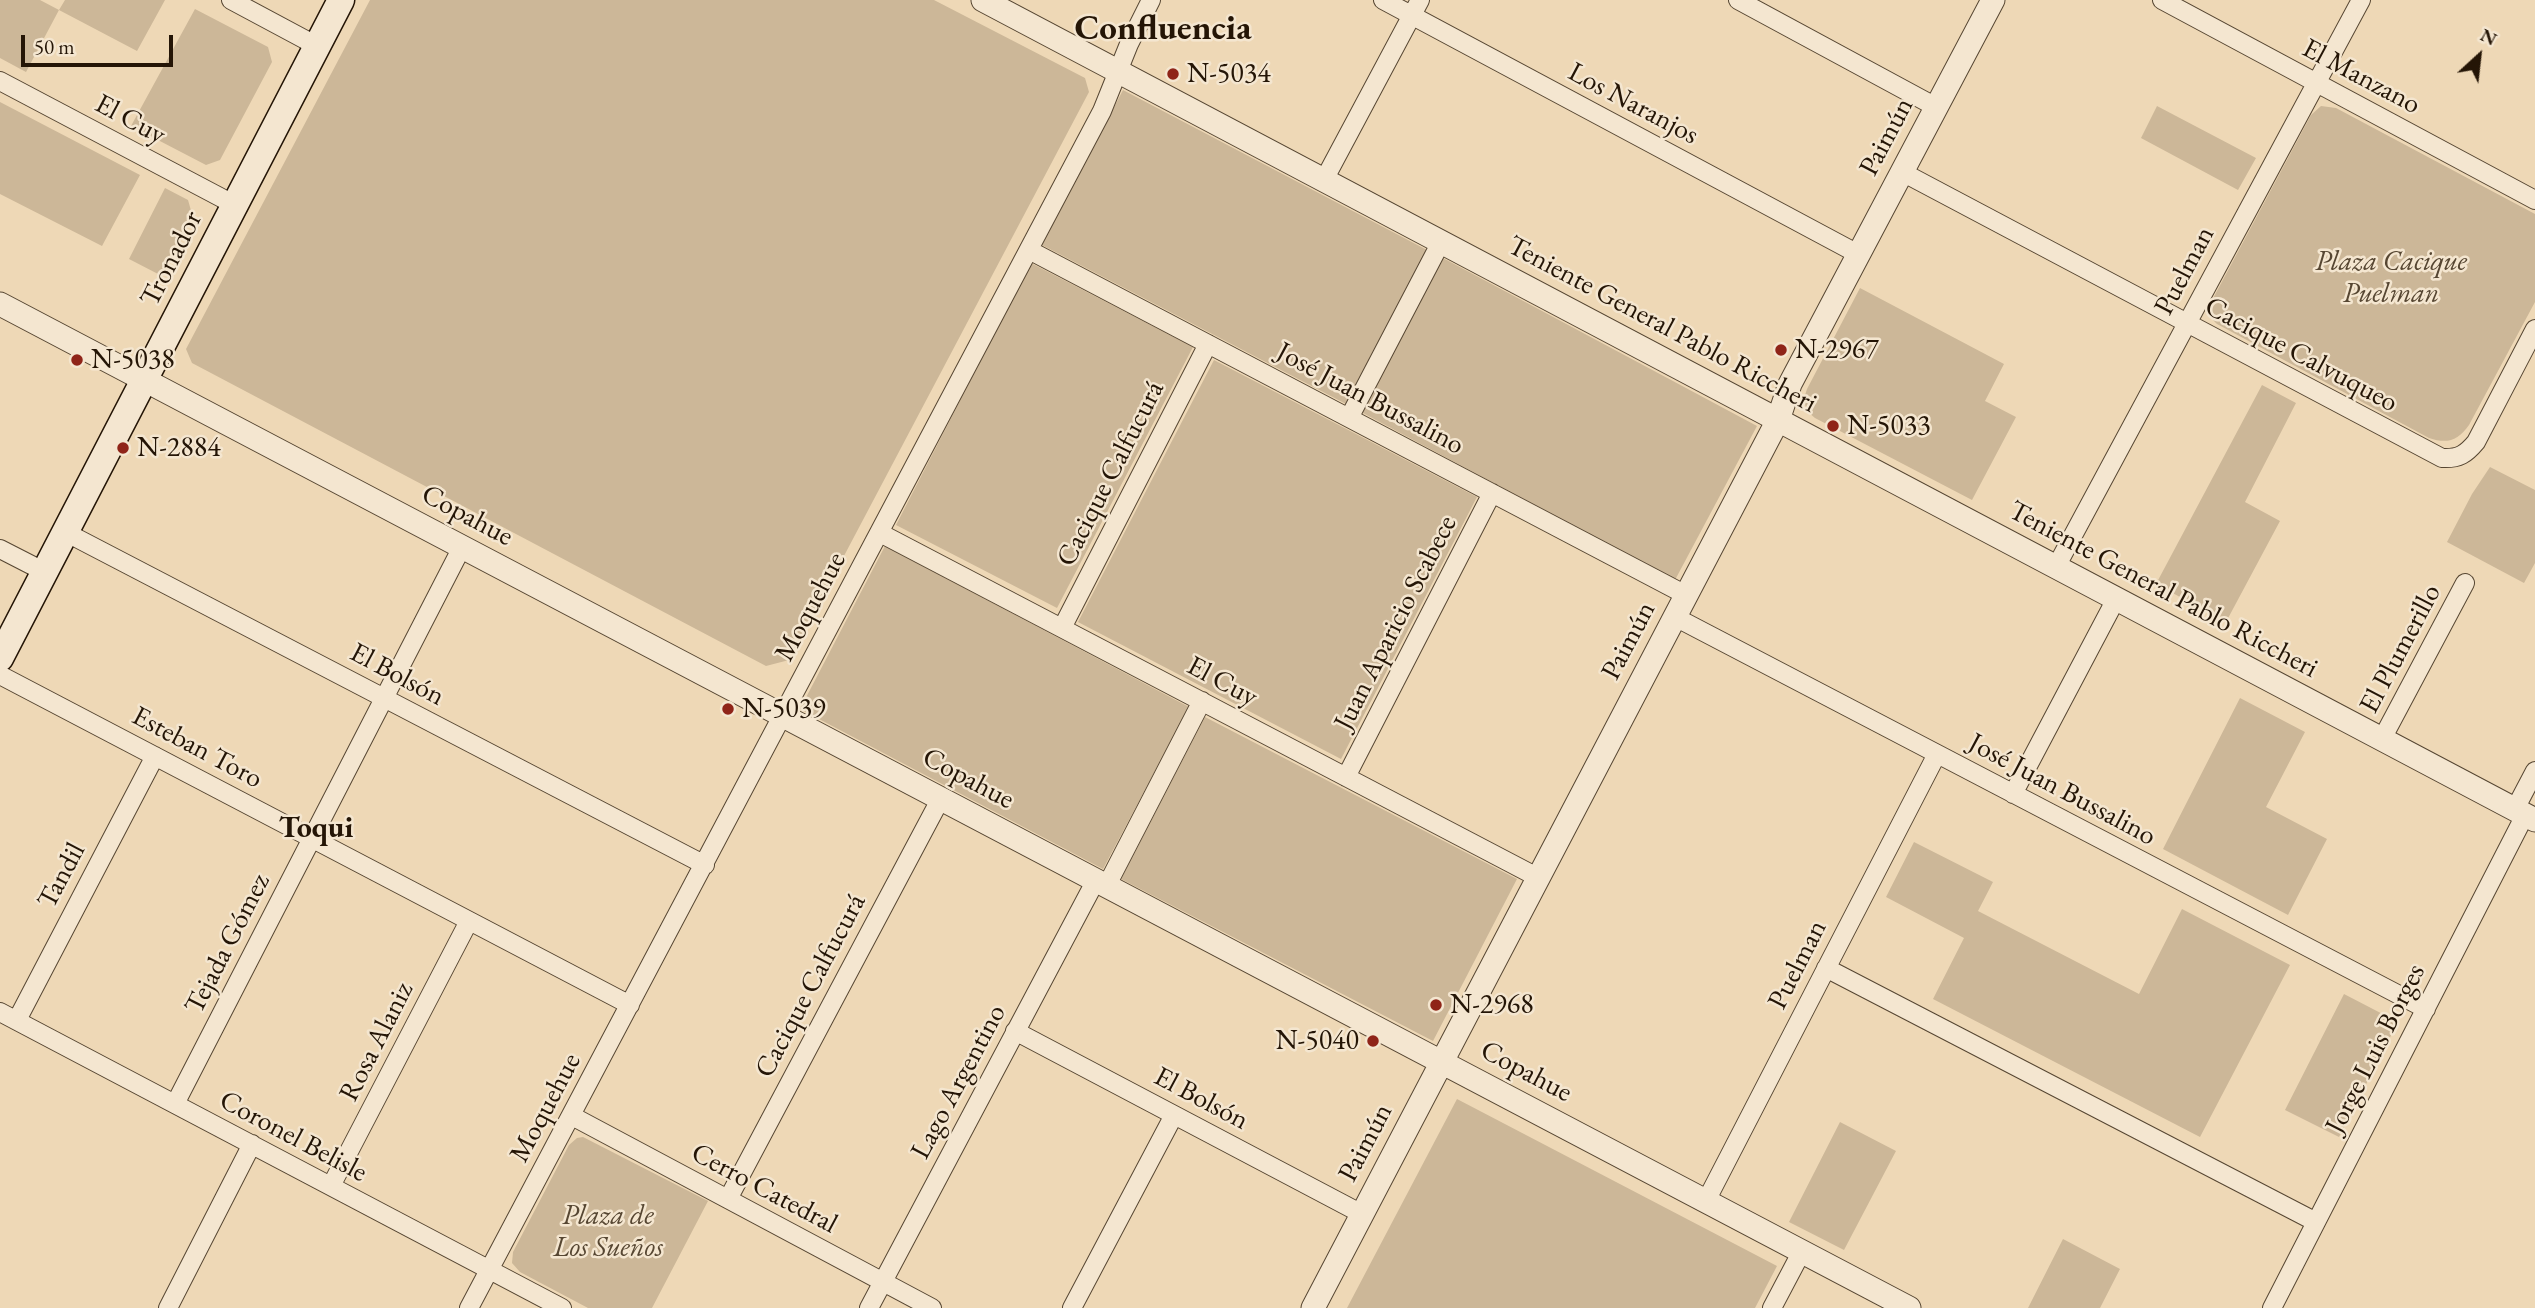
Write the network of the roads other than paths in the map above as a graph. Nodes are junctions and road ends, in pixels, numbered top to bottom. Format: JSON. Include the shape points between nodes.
{"nodes":[{"id":1,"x":231,"y":0,"type":"edge"},
{"id":2,"x":341,"y":0,"type":"edge"},
{"id":3,"x":983,"y":0,"type":"edge"},
{"id":4,"x":1151,"y":0,"type":"edge"},
{"id":5,"x":1383,"y":0,"type":"edge"},
{"id":6,"x":1738,"y":0,"type":"edge"},
{"id":7,"x":1993,"y":0,"type":"edge"},
{"id":8,"x":2162,"y":0,"type":"edge"},
{"id":9,"x":2361,"y":0,"type":"edge"},
{"id":10,"x":1416,"y":8,"type":"edge"},
{"id":11,"x":317,"y":46,"type":"junction"},
{"id":12,"x":1119,"y":71,"type":"junction"},
{"id":13,"x":0,"y":81,"type":"edge"},
{"id":14,"x":2316,"y":83,"type":"junction"},
{"id":15,"x":1936,"y":107,"type":"junction"},
{"id":16,"x":1902,"y":172,"type":"junction"},
{"id":17,"x":1324,"y":180,"type":"junction"},
{"id":18,"x":2535,"y":200,"type":"edge"},
{"id":19,"x":235,"y":205,"type":"junction"},
{"id":20,"x":1441,"y":242,"type":"junction"},
{"id":21,"x":1029,"y":250,"type":"junction"},
{"id":22,"x":1858,"y":254,"type":"junction"},
{"id":23,"x":0,"y":304,"type":"edge"},
{"id":24,"x":2187,"y":324,"type":"junction"},
{"id":25,"x":2534,"y":334,"type":"edge"},
{"id":26,"x":1208,"y":344,"type":"junction"},
{"id":27,"x":144,"y":380,"type":"junction"},
{"id":28,"x":1349,"y":418,"type":"junction"},
{"id":29,"x":1778,"y":420,"type":"junction"},
{"id":30,"x":1492,"y":493,"type":"junction"},
{"id":31,"x":65,"y":532,"type":"junction"},
{"id":32,"x":880,"y":533,"type":"junction"},
{"id":33,"x":461,"y":547,"type":"junction"},
{"id":34,"x":0,"y":549,"type":"edge"},
{"id":35,"x":2056,"y":567,"type":"junction"},
{"id":36,"x":45,"y":572,"type":"junction"},
{"id":37,"x":2465,"y":583,"type":"dead end"},
{"id":38,"x":1686,"y":595,"type":"junction"},
{"id":39,"x":2116,"y":599,"type":"junction"},
{"id":40,"x":1675,"y":617,"type":"junction"},
{"id":41,"x":1062,"y":628,"type":"junction"},
{"id":42,"x":0,"y":658,"type":"edge"},
{"id":43,"x":0,"y":675,"type":"edge"},
{"id":44,"x":384,"y":698,"type":"junction"},
{"id":45,"x":1202,"y":701,"type":"junction"},
{"id":46,"x":784,"y":716,"type":"junction"},
{"id":47,"x":2382,"y":739,"type":"junction"},
{"id":48,"x":1937,"y":754,"type":"junction"},
{"id":49,"x":155,"y":756,"type":"junction"},
{"id":50,"x":2535,"y":771,"type":"edge"},
{"id":51,"x":1346,"y":777,"type":"junction"},
{"id":52,"x":2014,"y":794,"type":"junction"},
{"id":53,"x":940,"y":798,"type":"junction"},
{"id":54,"x":2525,"y":815,"type":"edge"},
{"id":55,"x":312,"y":838,"type":"junction"},
{"id":56,"x":705,"y":865,"type":"junction"},
{"id":57,"x":1539,"y":878,"type":"junction"},
{"id":58,"x":1101,"y":882,"type":"junction"},
{"id":59,"x":469,"y":921,"type":"junction"},
{"id":60,"x":1826,"y":968,"type":"junction"},
{"id":61,"x":630,"y":1005,"type":"junction"},
{"id":62,"x":2426,"y":1009,"type":"junction"},
{"id":63,"x":0,"y":1012,"type":"edge"},
{"id":64,"x":16,"y":1020,"type":"junction"},
{"id":65,"x":1015,"y":1031,"type":"junction"},
{"id":66,"x":1442,"y":1062,"type":"junction"},
{"id":67,"x":175,"y":1104,"type":"junction"},
{"id":68,"x":1174,"y":1115,"type":"junction"},
{"id":69,"x":572,"y":1116,"type":"junction"},
{"id":70,"x":252,"y":1144,"type":"junction"},
{"id":71,"x":331,"y":1186,"type":"junction"},
{"id":72,"x":728,"y":1199,"type":"junction"},
{"id":73,"x":1706,"y":1201,"type":"junction"},
{"id":74,"x":1362,"y":1214,"type":"junction"},
{"id":75,"x":2316,"y":1222,"type":"junction"},
{"id":76,"x":1802,"y":1251,"type":"junction"},
{"id":77,"x":489,"y":1270,"type":"junction"},
{"id":78,"x":883,"y":1282,"type":"junction"},
{"id":79,"x":168,"y":1308,"type":"edge"},
{"id":80,"x":469,"y":1308,"type":"edge"},
{"id":81,"x":562,"y":1308,"type":"edge"},
{"id":82,"x":869,"y":1308,"type":"edge"},
{"id":83,"x":932,"y":1308,"type":"edge"},
{"id":84,"x":1072,"y":1308,"type":"edge"},
{"id":85,"x":1313,"y":1308,"type":"edge"},
{"id":86,"x":1772,"y":1308,"type":"edge"},
{"id":87,"x":1909,"y":1308,"type":"edge"},
{"id":88,"x":2272,"y":1308,"type":"edge"}],
"edges":[{"from":1,"to":11,"type":"street"},
{"from":2,"to":11,"type":"main road","name":"Tronador"},
{"from":3,"to":12,"type":"street","name":"Teniente General Pablo Riccheri"},
{"from":4,"to":12,"type":"street","name":"Moquehue"},
{"from":5,"to":10,"type":"street","name":"Los Naranjos"},
{"from":6,"to":15,"type":"street"},
{"from":7,"to":15,"type":"street","name":"Paimún"},
{"from":8,"to":14,"type":"street","name":"El Manzano"},
{"from":9,"to":14,"type":"street","name":"Puelman"},
{"from":10,"to":17,"type":"street"},
{"from":10,"to":22,"type":"street","name":"Los Naranjos"},
{"from":11,"to":19,"type":"main road","name":"Tronador"},
{"from":12,"to":17,"type":"street","name":"Teniente General Pablo Riccheri"},
{"from":12,"to":21,"type":"street","name":"Moquehue"},
{"from":13,"to":19,"type":"street","name":"El Cuy"},
{"from":14,"to":18,"type":"street","name":"El Manzano"},
{"from":14,"to":24,"type":"street","name":"Puelman"},
{"from":15,"to":16,"type":"street","name":"Paimún"},
{"from":16,"to":22,"type":"street","name":"Paimún"},
{"from":16,"to":24,"type":"street","name":"Cacique Calvuqueo"},
{"from":17,"to":20,"type":"street","name":"Teniente General Pablo Riccheri"},
{"from":19,"to":27,"type":"main road","name":"Tronador"},
{"from":20,"to":28,"type":"street"},
{"from":20,"to":29,"type":"street","name":"Teniente General Pablo Riccheri"},
{"from":21,"to":26,"type":"street","name":"José Juan Bussalino"},
{"from":21,"to":32,"type":"street","name":"Moquehue"},
{"from":22,"to":29,"type":"street","name":"Paimún","via":[[1790,384]]},
{"from":23,"to":27,"type":"street","name":"Copahue"},
{"from":24,"to":25,"type":"street","name":"Cacique Calvuqueo","via":[[2430,453],[2455,459],[2476,442]]},
{"from":24,"to":35,"type":"street","name":"Puelman"},
{"from":26,"to":28,"type":"street","name":"José Juan Bussalino"},
{"from":26,"to":41,"type":"street","name":"Cacique Calfucurá"},
{"from":27,"to":31,"type":"main road","name":"Tronador"},
{"from":27,"to":33,"type":"street","name":"Copahue"},
{"from":28,"to":30,"type":"street","name":"José Juan Bussalino"},
{"from":29,"to":35,"type":"street","name":"Teniente General Pablo Riccheri"},
{"from":29,"to":38,"type":"street","name":"Paimún"},
{"from":30,"to":38,"type":"street","name":"José Juan Bussalino"},
{"from":30,"to":51,"type":"street","name":"Juan Aparicio Scabece"},
{"from":31,"to":36,"type":"main road","name":"Tronador"},
{"from":31,"to":44,"type":"street","name":"El Bolsón"},
{"from":32,"to":41,"type":"street","name":"El Cuy"},
{"from":32,"to":46,"type":"street","name":"Moquehue"},
{"from":33,"to":44,"type":"street","name":"Tejada Gómez"},
{"from":33,"to":46,"type":"street","name":"Copahue"},
{"from":34,"to":36,"type":"street"},
{"from":35,"to":39,"type":"street","name":"Teniente General Pablo Riccheri"},
{"from":36,"to":42,"type":"main road","name":"Tronador"},
{"from":37,"to":47,"type":"street","name":"El Plumerillo"},
{"from":38,"to":40,"type":"street","name":"Paimún"},
{"from":39,"to":47,"type":"street","name":"Teniente General Pablo Riccheri"},
{"from":39,"to":52,"type":"street"},
{"from":40,"to":48,"type":"street","name":"José Juan Bussalino"},
{"from":40,"to":57,"type":"street","name":"Paimún"},
{"from":41,"to":45,"type":"street","name":"El Cuy"},
{"from":43,"to":49,"type":"street","name":"Esteban Toro"},
{"from":44,"to":55,"type":"street","name":"Tejada Gómez"},
{"from":44,"to":56,"type":"street","name":"El Bolsón"},
{"from":45,"to":51,"type":"street","name":"El Cuy"},
{"from":45,"to":58,"type":"street","name":"Lago Argentino"},
{"from":46,"to":53,"type":"street","name":"Copahue"},
{"from":46,"to":56,"type":"street","name":"Moquehue"},
{"from":47,"to":54,"type":"street","name":"Teniente General Pablo Riccheri"},
{"from":48,"to":52,"type":"street","name":"José Juan Bussalino"},
{"from":48,"to":60,"type":"street","name":"Puelman"},
{"from":49,"to":55,"type":"street","name":"Esteban Toro"},
{"from":49,"to":64,"type":"street","name":"Tandil"},
{"from":50,"to":54,"type":"street","name":"Jorge Luis Borges"},
{"from":51,"to":57,"type":"street","name":"El Cuy"},
{"from":52,"to":62,"type":"street","name":"José Juan Bussalino"},
{"from":53,"to":58,"type":"street","name":"Copahue"},
{"from":53,"to":72,"type":"street","name":"Cacique Calfucurá"},
{"from":54,"to":62,"type":"street","name":"Jorge Luis Borges"},
{"from":55,"to":59,"type":"street","name":"Esteban Toro"},
{"from":55,"to":67,"type":"street","name":"Tejada Gómez"},
{"from":56,"to":61,"type":"street","name":"Moquehue"},
{"from":57,"to":66,"type":"street","name":"Paimún"},
{"from":58,"to":65,"type":"street","name":"Lago Argentino"},
{"from":58,"to":66,"type":"street","name":"Copahue"},
{"from":59,"to":61,"type":"street","name":"Esteban Toro"},
{"from":59,"to":71,"type":"street","name":"Rosa Alaniz"},
{"from":60,"to":73,"type":"street","name":"Puelman"},
{"from":60,"to":75,"type":"street"},
{"from":61,"to":69,"type":"street","name":"Moquehue"},
{"from":62,"to":75,"type":"street","name":"Jorge Luis Borges"},
{"from":63,"to":64,"type":"street","name":"Coronel Belisle"},
{"from":64,"to":67,"type":"street","name":"Coronel Belisle"},
{"from":65,"to":68,"type":"street","name":"El Bolsón"},
{"from":65,"to":78,"type":"street","name":"Lago Argentino"},
{"from":66,"to":73,"type":"street","name":"Copahue"},
{"from":66,"to":74,"type":"street","name":"Paimún"},
{"from":67,"to":70,"type":"street","name":"Coronel Belisle"},
{"from":68,"to":74,"type":"street","name":"El Bolsón"},
{"from":68,"to":84,"type":"street"},
{"from":69,"to":72,"type":"street","name":"Cerro Catedral"},
{"from":69,"to":77,"type":"street","name":"Moquehue"},
{"from":70,"to":71,"type":"street","name":"Coronel Belisle"},
{"from":70,"to":79,"type":"street"},
{"from":71,"to":77,"type":"street","name":"Coronel Belisle"},
{"from":72,"to":78,"type":"street","name":"Cerro Catedral"},
{"from":73,"to":76,"type":"street","name":"Copahue"},
{"from":74,"to":85,"type":"street","name":"Paimún"},
{"from":75,"to":88,"type":"street","name":"Jorge Luis Borges"},
{"from":76,"to":86,"type":"street"},
{"from":76,"to":87,"type":"street","name":"Copahue"},
{"from":77,"to":80,"type":"street","name":"Moquehue"},
{"from":77,"to":81,"type":"street","name":"Coronel Belisle"},
{"from":78,"to":82,"type":"street","name":"Lago Argentino"},
{"from":78,"to":83,"type":"street","name":"Cerro Catedral"}]}
